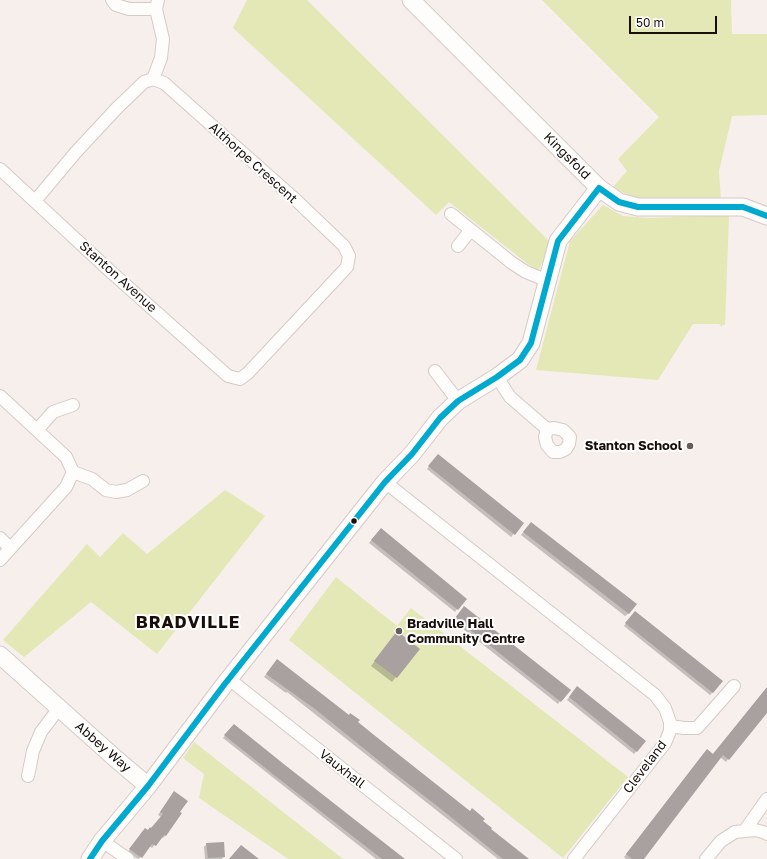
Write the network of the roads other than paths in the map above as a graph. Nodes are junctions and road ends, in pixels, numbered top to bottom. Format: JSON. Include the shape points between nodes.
{"nodes":[{"id":1,"x":112,"y":0,"type":"edge"},
{"id":2,"x":411,"y":0,"type":"edge"},
{"id":3,"x":157,"y":5,"type":"edge"},
{"id":4,"x":153,"y":79,"type":"junction"},
{"id":5,"x":0,"y":169,"type":"edge"},
{"id":6,"x":599,"y":188,"type":"junction"},
{"id":7,"x":35,"y":201,"type":"junction"},
{"id":8,"x":451,"y":214,"type":"dead end"},
{"id":9,"x":767,"y":216,"type":"edge"},
{"id":10,"x":470,"y":231,"type":"junction"},
{"id":11,"x":458,"y":246,"type":"dead end"},
{"id":12,"x":548,"y":282,"type":"junction"},
{"id":13,"x":435,"y":371,"type":"dead end"},
{"id":14,"x":498,"y":377,"type":"junction"},
{"id":15,"x":240,"y":379,"type":"joint"},
{"id":16,"x":0,"y":396,"type":"edge"},
{"id":17,"x":458,"y":401,"type":"junction"},
{"id":18,"x":73,"y":405,"type":"dead end"},
{"id":19,"x":547,"y":429,"type":"dead end"},
{"id":20,"x":37,"y":430,"type":"junction"},
{"id":21,"x":73,"y":472,"type":"junction"},
{"id":22,"x":143,"y":481,"type":"dead end"},
{"id":23,"x":385,"y":482,"type":"junction"},
{"id":24,"x":0,"y":538,"type":"edge"},
{"id":25,"x":10,"y":548,"type":"junction"},
{"id":26,"x":0,"y":560,"type":"edge"},
{"id":27,"x":0,"y":655,"type":"edge"},
{"id":28,"x":229,"y":679,"type":"junction"},
{"id":29,"x":734,"y":686,"type":"dead end"},
{"id":30,"x":59,"y":708,"type":"junction"},
{"id":31,"x":670,"y":726,"type":"junction"},
{"id":32,"x":28,"y":776,"type":"dead end"},
{"id":33,"x":148,"y":786,"type":"junction"},
{"id":34,"x":767,"y":799,"type":"edge"},
{"id":35,"x":745,"y":830,"type":"junction"},
{"id":36,"x":767,"y":834,"type":"edge"},
{"id":37,"x":102,"y":841,"type":"junction"},
{"id":38,"x":577,"y":858,"type":"edge"},
{"id":39,"x":90,"y":859,"type":"edge"},
{"id":40,"x":128,"y":859,"type":"edge"},
{"id":41,"x":456,"y":859,"type":"edge"},
{"id":42,"x":706,"y":859,"type":"edge"}],
"edges":[{"from":1,"to":3,"type":"street","via":[[116,5],[129,9]]},
{"from":2,"to":6,"type":"street","name":"Kingsfold"},
{"from":3,"to":4,"type":"street","via":[[162,39],[161,58]]},
{"from":4,"to":7,"type":"street","via":[[144,82],[117,108]]},
{"from":4,"to":15,"type":"street","name":"Althorpe Crescent","via":[[164,83],[297,201],[344,246],[349,256],[347,267]]},
{"from":5,"to":7,"type":"street","name":"Stanton Avenue"},
{"from":6,"to":9,"type":"street","name":"Kingsfold","via":[[619,202],[638,207],[743,207]]},
{"from":6,"to":12,"type":"street","via":[[558,241]]},
{"from":7,"to":15,"type":"street","name":"Stanton Avenue","via":[[228,376]]},
{"from":8,"to":10,"type":"street"},
{"from":10,"to":11,"type":"street"},
{"from":10,"to":12,"type":"street","via":[[512,263]]},
{"from":12,"to":14,"type":"street","via":[[531,343],[520,360]]},
{"from":13,"to":17,"type":"street"},
{"from":14,"to":17,"type":"street"},
{"from":14,"to":19,"type":"street","via":[[510,396]]},
{"from":16,"to":20,"type":"street"},
{"from":17,"to":23,"type":"street"},
{"from":18,"to":20,"type":"street","via":[[53,412]]},
{"from":20,"to":21,"type":"street","via":[[66,457]]},
{"from":21,"to":22,"type":"street","via":[[92,479],[106,490],[116,492],[127,490]]},
{"from":21,"to":25,"type":"street","via":[[66,487]]},
{"from":23,"to":28,"type":"street"},
{"from":23,"to":31,"type":"street","name":"Cleveland","via":[[655,695],[665,708]]},
{"from":24,"to":25,"type":"street"},
{"from":25,"to":26,"type":"street"},
{"from":27,"to":30,"type":"street","name":"Abbey Way"},
{"from":28,"to":33,"type":"street"},
{"from":28,"to":41,"type":"street","name":"Vauxhall"},
{"from":29,"to":31,"type":"street","via":[[697,728]]},
{"from":30,"to":32,"type":"street","via":[[41,732],[33,751]]},
{"from":30,"to":33,"type":"street","name":"Abbey Way"},
{"from":31,"to":38,"type":"street","name":"Cleveland","via":[[665,743]]},
{"from":33,"to":37,"type":"street"},
{"from":34,"to":35,"type":"street"},
{"from":35,"to":36,"type":"street"},
{"from":35,"to":42,"type":"street","via":[[735,832],[721,841]]},
{"from":37,"to":39,"type":"street"},
{"from":37,"to":40,"type":"street"}]}
